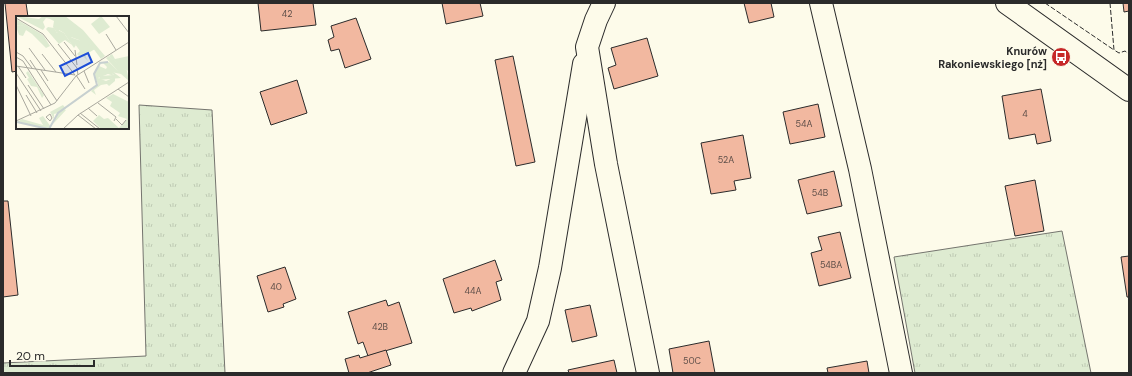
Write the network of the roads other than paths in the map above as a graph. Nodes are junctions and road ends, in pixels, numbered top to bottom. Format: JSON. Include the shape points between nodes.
{"nodes":[{"id":1,"x":604,"y":3,"type":"edge"},
{"id":2,"x":821,"y":3,"type":"edge"},
{"id":3,"x":1007,"y":3,"type":"edge"},
{"id":4,"x":587,"y":47,"type":"junction"},
{"id":5,"x":1129,"y":90,"type":"edge"},
{"id":6,"x":514,"y":373,"type":"edge"},
{"id":7,"x":648,"y":373,"type":"edge"},
{"id":8,"x":901,"y":373,"type":"edge"}],
"edges":[{"from":1,"to":4,"type":"street"},
{"from":2,"to":8,"type":"street","via":[[860,169]]},
{"from":3,"to":5,"type":"street"},
{"from":4,"to":6,"type":"street","via":[[550,268],[538,321]]},
{"from":4,"to":7,"type":"street","via":[[606,164]]}]}
